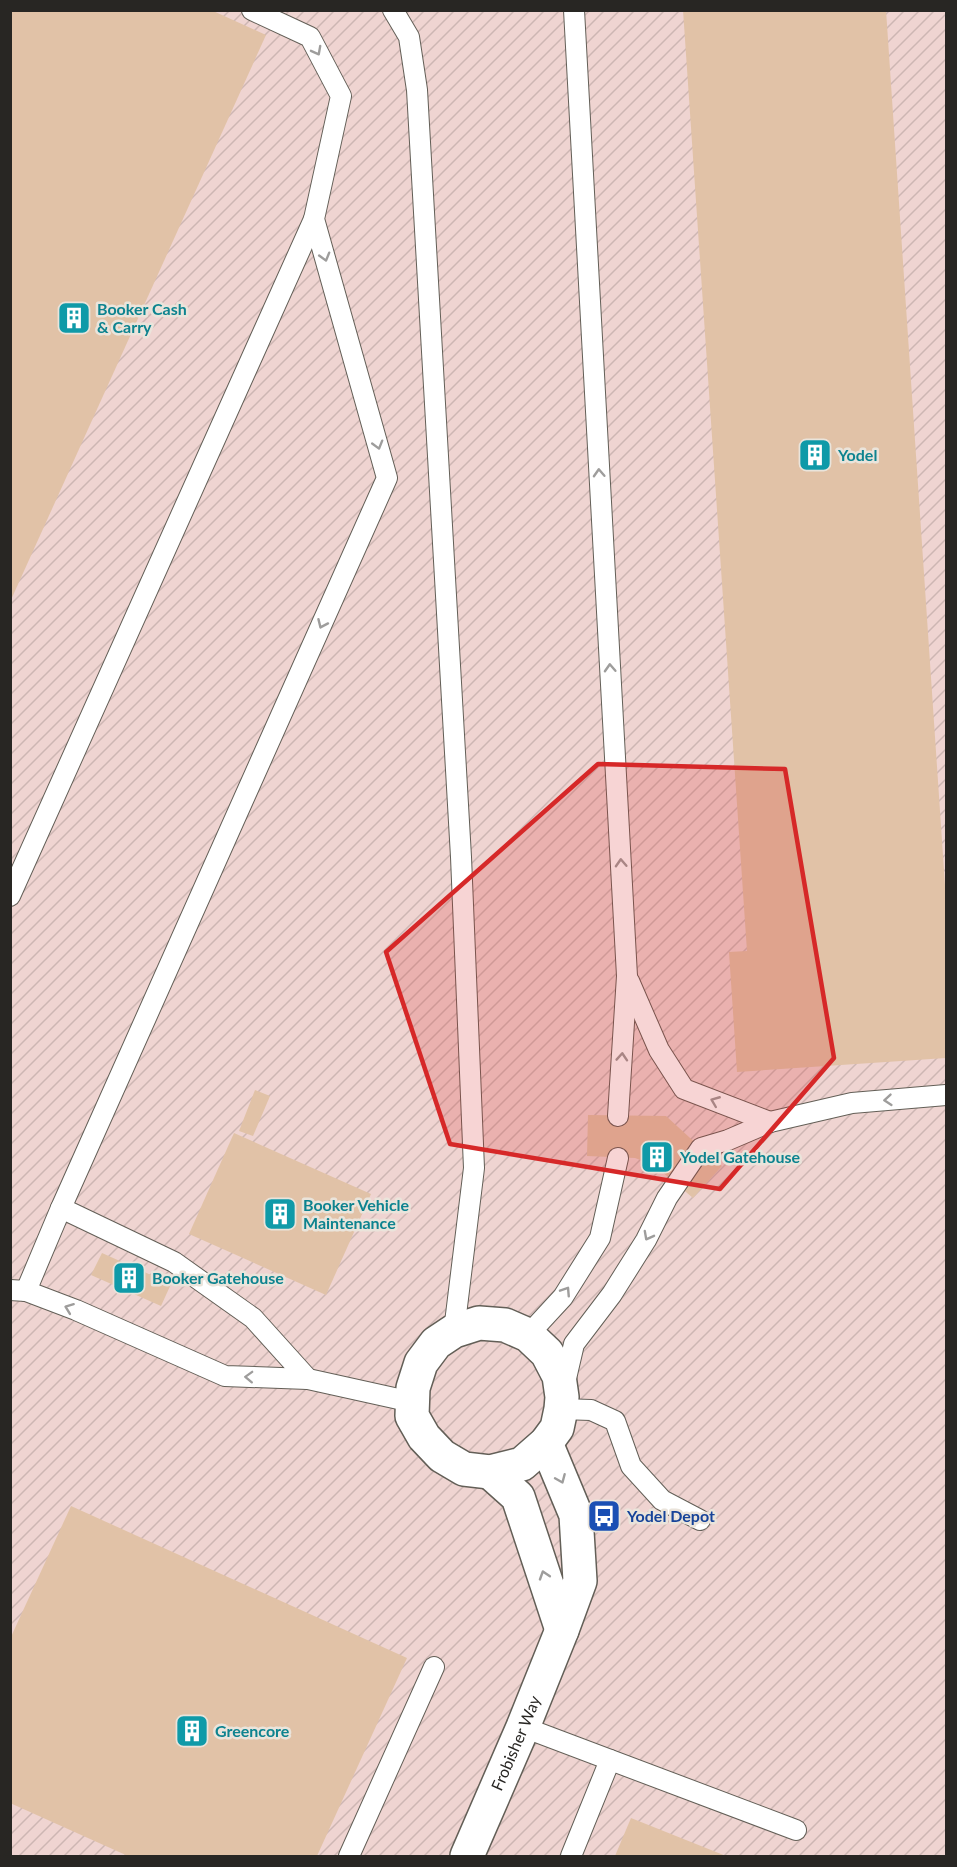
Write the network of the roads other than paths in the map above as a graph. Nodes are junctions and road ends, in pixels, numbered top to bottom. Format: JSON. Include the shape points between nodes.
{"nodes":[{"id":1,"x":252,"y":10,"type":"edge"},
{"id":2,"x":393,"y":10,"type":"edge"},
{"id":3,"x":574,"y":10,"type":"edge"},
{"id":4,"x":314,"y":219,"type":"junction"},
{"id":5,"x":10,"y":896,"type":"edge"},
{"id":6,"x":627,"y":976,"type":"junction"},
{"id":7,"x":946,"y":1095,"type":"edge"},
{"id":8,"x":618,"y":1116,"type":"dead end"},
{"id":9,"x":770,"y":1122,"type":"junction"},
{"id":10,"x":618,"y":1158,"type":"dead end"},
{"id":11,"x":61,"y":1208,"type":"junction"},
{"id":12,"x":18,"y":1290,"type":"edge"},
{"id":13,"x":454,"y":1330,"type":"junction"},
{"id":14,"x":528,"y":1335,"type":"junction"},
{"id":15,"x":308,"y":1379,"type":"junction"},
{"id":16,"x":412,"y":1402,"type":"junction"},
{"id":17,"x":562,"y":1403,"type":"junction"},
{"id":18,"x":546,"y":1443,"type":"junction"},
{"id":19,"x":490,"y":1472,"type":"junction"},
{"id":20,"x":700,"y":1520,"type":"dead end"},
{"id":21,"x":562,"y":1630,"type":"junction"},
{"id":22,"x":434,"y":1667,"type":"dead end"},
{"id":23,"x":523,"y":1727,"type":"junction"},
{"id":24,"x":610,"y":1760,"type":"junction"},
{"id":25,"x":796,"y":1830,"type":"dead end"},
{"id":26,"x":349,"y":1857,"type":"edge"},
{"id":27,"x":467,"y":1857,"type":"edge"},
{"id":28,"x":571,"y":1857,"type":"edge"}],
"edges":[{"from":1,"to":4,"type":"lane","one_way":true,"via":[[310,37],[341,96]]},
{"from":2,"to":13,"type":"lane","via":[[409,37],[417,90],[461,857],[474,1168]]},
{"from":6,"to":3,"type":"lane","one_way":true},
{"from":4,"to":5,"type":"lane"},
{"from":4,"to":11,"type":"lane","one_way":true,"via":[[387,478]]},
{"from":8,"to":6,"type":"lane","one_way":true},
{"from":9,"to":6,"type":"lane","one_way":true,"via":[[684,1089],[659,1050]]},
{"from":7,"to":9,"type":"lane","one_way":true,"via":[[852,1103]]},
{"from":9,"to":17,"type":"lane","one_way":true,"via":[[700,1148],[612,1294],[574,1344]]},
{"from":14,"to":10,"type":"lane","one_way":true,"via":[[562,1297],[600,1238]]},
{"from":11,"to":12,"type":"lane"},
{"from":11,"to":15,"type":"lane","via":[[174,1262],[253,1318]]},
{"from":15,"to":12,"type":"lane","one_way":true,"via":[[225,1377],[76,1310]]},
{"from":13,"to":14,"type":"street","via":[[479,1323],[496,1324]]},
{"from":13,"to":16,"type":"street","via":[[436,1343],[421,1363]]},
{"from":14,"to":17,"type":"street","via":[[547,1353],[559,1376]]},
{"from":15,"to":16,"type":"lane"},
{"from":16,"to":19,"type":"street","via":[[412,1416],[442,1456],[464,1468]]},
{"from":17,"to":18,"type":"street","via":[[557,1428]]},
{"from":17,"to":20,"type":"lane","via":[[615,1421],[631,1466],[662,1500]]},
{"from":18,"to":19,"type":"street","via":[[522,1464]]},
{"from":18,"to":21,"type":"street","name":"Frobisher Way","one_way":true,"via":[[576,1515],[580,1581]]},
{"from":21,"to":19,"type":"street","one_way":true,"via":[[518,1497]]},
{"from":21,"to":23,"type":"street","name":"Frobisher Way"},
{"from":22,"to":26,"type":"lane"},
{"from":23,"to":24,"type":"lane"},
{"from":23,"to":27,"type":"street","name":"Frobisher Way"},
{"from":24,"to":25,"type":"lane"},
{"from":24,"to":28,"type":"lane"}]}
